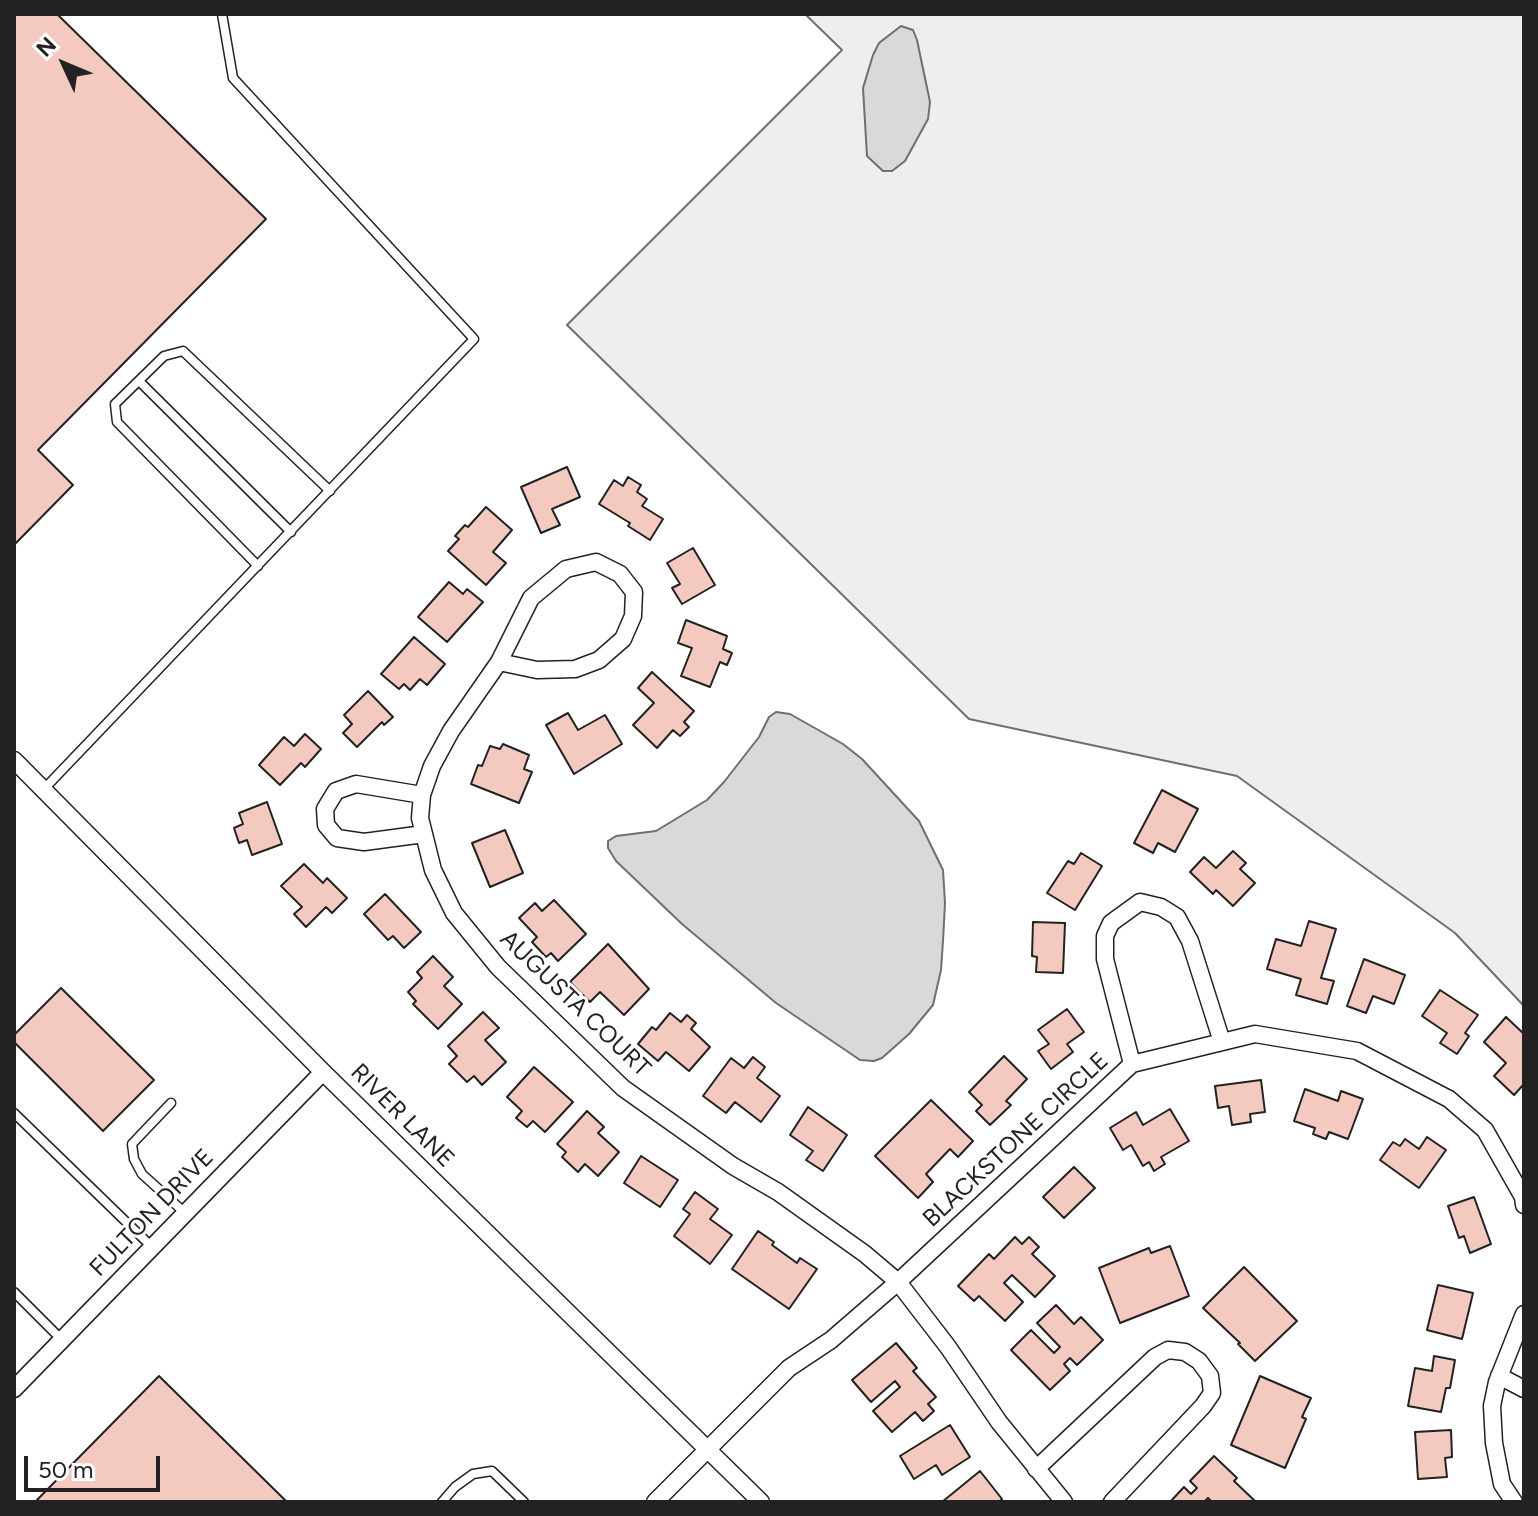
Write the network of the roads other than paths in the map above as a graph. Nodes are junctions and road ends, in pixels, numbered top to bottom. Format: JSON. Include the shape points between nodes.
{"nodes":[{"id":1,"x":222,"y":14,"type":"edge"},
{"id":2,"x":139,"y":381,"type":"junction"},
{"id":3,"x":330,"y":491,"type":"junction"},
{"id":4,"x":291,"y":532,"type":"junction"},
{"id":5,"x":258,"y":566,"type":"junction"},
{"id":6,"x":499,"y":662,"type":"junction"},
{"id":7,"x":14,"y":760,"type":"edge"},
{"id":8,"x":44,"y":789,"type":"junction"},
{"id":9,"x":422,"y":795,"type":"junction"},
{"id":10,"x":424,"y":834,"type":"junction"},
{"id":11,"x":1222,"y":1042,"type":"junction"},
{"id":12,"x":1132,"y":1064,"type":"junction"},
{"id":13,"x":323,"y":1072,"type":"junction"},
{"id":14,"x":171,"y":1103,"type":"dead end"},
{"id":15,"x":14,"y":1113,"type":"edge"},
{"id":16,"x":1524,"y":1205,"type":"edge"},
{"id":17,"x":185,"y":1213,"type":"junction"},
{"id":18,"x":152,"y":1247,"type":"junction"},
{"id":19,"x":898,"y":1282,"type":"junction"},
{"id":20,"x":14,"y":1292,"type":"edge"},
{"id":21,"x":1524,"y":1314,"type":"edge"},
{"id":22,"x":62,"y":1340,"type":"junction"},
{"id":23,"x":1499,"y":1376,"type":"junction"},
{"id":24,"x":14,"y":1389,"type":"edge"},
{"id":25,"x":1524,"y":1389,"type":"edge"},
{"id":26,"x":706,"y":1449,"type":"junction"},
{"id":27,"x":1036,"y":1469,"type":"junction"},
{"id":28,"x":442,"y":1502,"type":"edge"},
{"id":29,"x":524,"y":1502,"type":"edge"},
{"id":30,"x":655,"y":1502,"type":"edge"},
{"id":31,"x":761,"y":1502,"type":"edge"},
{"id":32,"x":1064,"y":1502,"type":"edge"},
{"id":33,"x":1112,"y":1502,"type":"edge"},
{"id":34,"x":1514,"y":1502,"type":"edge"}],
"edges":[{"from":1,"to":3,"type":"lane","via":[[233,78],[474,339]]},
{"from":2,"to":3,"type":"lane","via":[[164,356],[183,351]]},
{"from":2,"to":4,"type":"lane"},
{"from":2,"to":5,"type":"lane","via":[[115,404],[117,422]]},
{"from":3,"to":4,"type":"lane"},
{"from":4,"to":5,"type":"lane"},
{"from":5,"to":8,"type":"lane"},
{"from":6,"to":6,"type":"street","name":"AUGUSTA COURT","via":[[537,670],[575,669],[599,660],[623,639],[633,616],[634,592],[620,574],[596,562],[566,569],[531,598]]},
{"from":6,"to":9,"type":"street","name":"AUGUSTA COURT","via":[[451,731]]},
{"from":7,"to":8,"type":"street","name":"RIVER LANE"},
{"from":8,"to":13,"type":"street","name":"RIVER LANE"},
{"from":9,"to":10,"type":"street","name":"AUGUSTA COURT"},
{"from":9,"to":10,"type":"street","via":[[356,784],[336,791],[325,809],[326,825],[337,838],[364,842]]},
{"from":10,"to":19,"type":"street","name":"AUGUSTA COURT","via":[[433,870],[454,913],[498,967],[623,1088],[778,1192]]},
{"from":11,"to":12,"type":"street","name":"BLACKSTONE CIRCLE"},
{"from":11,"to":12,"type":"street","via":[[1190,941],[1177,917],[1140,902],[1111,923],[1105,936],[1105,959]]},
{"from":11,"to":16,"type":"street","name":"BLACKSTONE CIRCLE","via":[[1255,1034],[1357,1051],[1449,1099],[1485,1130]]},
{"from":12,"to":19,"type":"street","name":"BLACKSTONE CIRCLE"},
{"from":13,"to":17,"type":"street","name":"FULTON DRIVE"},
{"from":13,"to":26,"type":"street","name":"RIVER LANE"},
{"from":14,"to":17,"type":"lane","via":[[132,1144],[142,1174]]},
{"from":15,"to":18,"type":"lane"},
{"from":17,"to":18,"type":"street","name":"FULTON DRIVE"},
{"from":18,"to":22,"type":"street","name":"FULTON DRIVE"},
{"from":19,"to":26,"type":"street","name":"BLACKSTONE CIRCLE","via":[[831,1340],[789,1368]]},
{"from":19,"to":27,"type":"street"},
{"from":20,"to":22,"type":"lane"},
{"from":21,"to":23,"type":"street"},
{"from":22,"to":24,"type":"street","name":"FULTON DRIVE"},
{"from":23,"to":25,"type":"street"},
{"from":23,"to":34,"type":"street","via":[[1492,1406],[1494,1443],[1502,1484]]},
{"from":26,"to":30,"type":"street","name":"BLACKSTONE CIRCLE"},
{"from":26,"to":31,"type":"street","name":"RIVER LANE"},
{"from":27,"to":32,"type":"street"},
{"from":27,"to":33,"type":"street","via":[[1155,1357],[1168,1350],[1185,1352],[1210,1376],[1212,1393]]},
{"from":28,"to":29,"type":"lane","via":[[473,1474],[492,1471]]}]}
